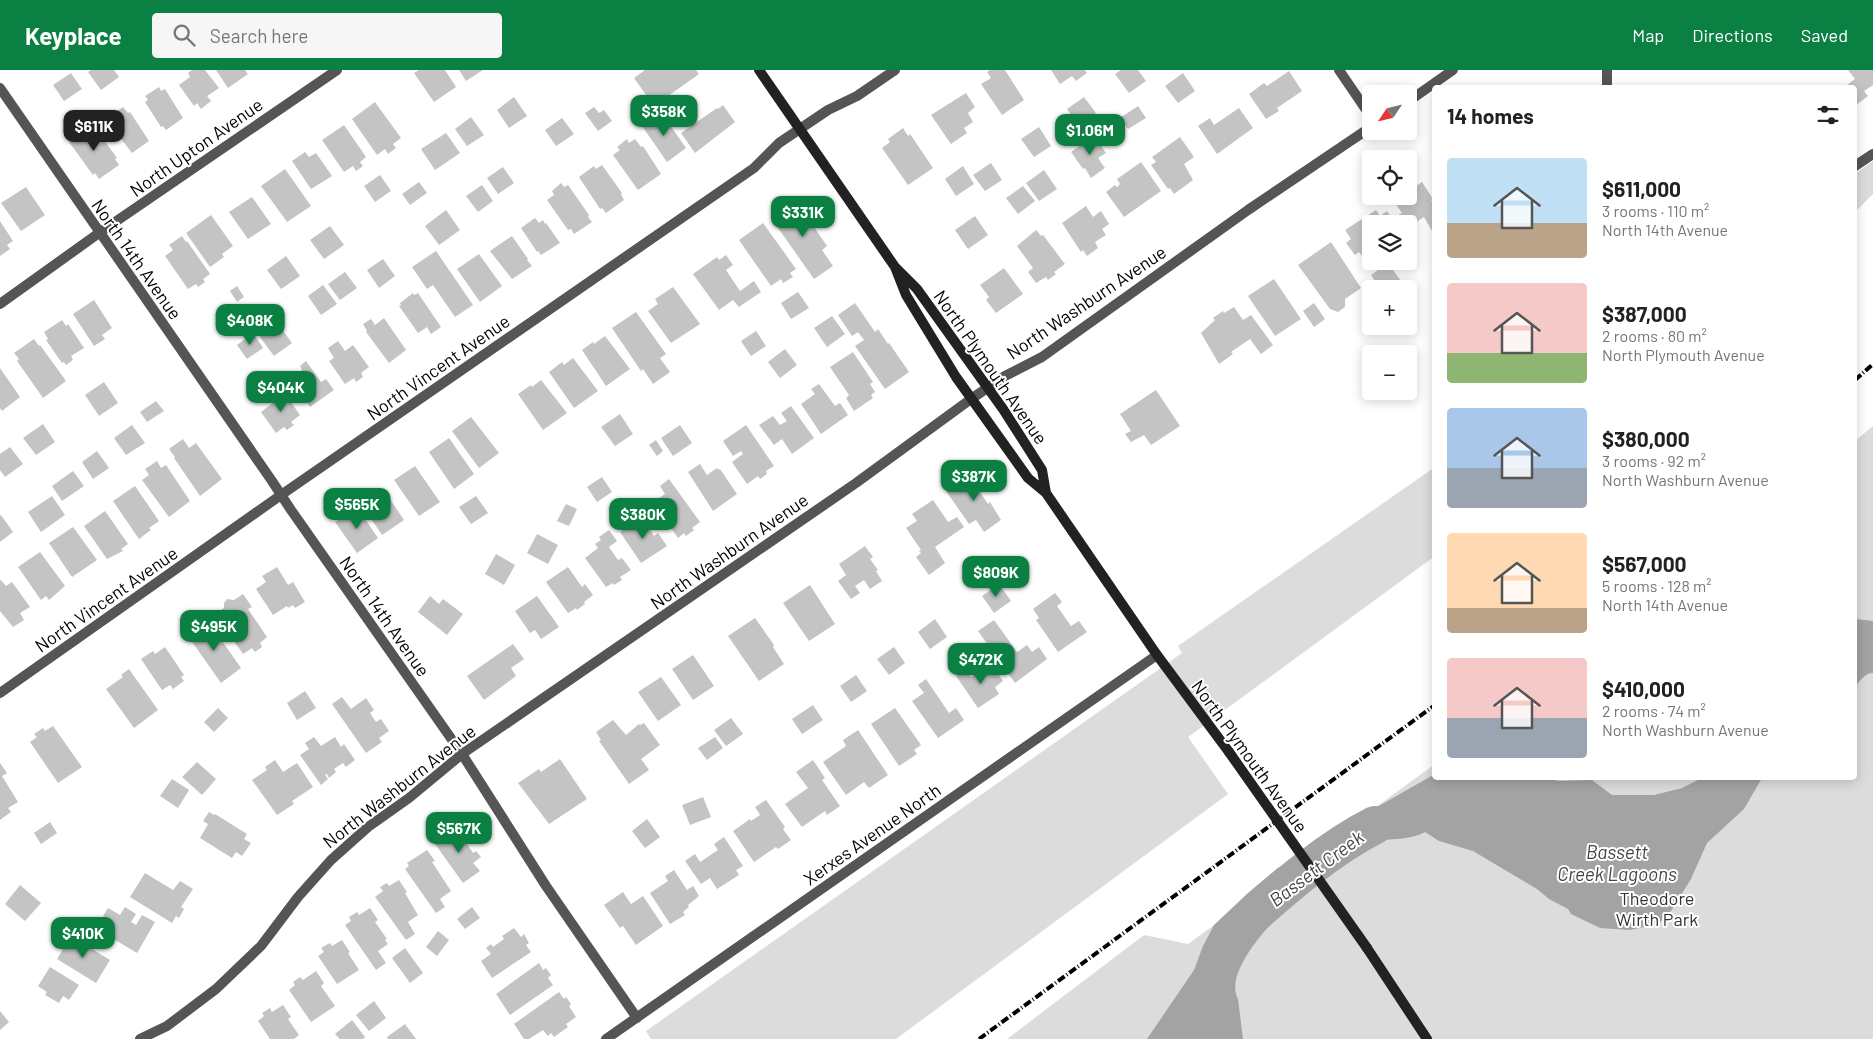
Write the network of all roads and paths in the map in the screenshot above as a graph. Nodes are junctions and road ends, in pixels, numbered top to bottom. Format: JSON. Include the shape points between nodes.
{"nodes":[{"id":1,"x":337,"y":70,"type":"edge"},
{"id":2,"x":759,"y":70,"type":"edge"},
{"id":3,"x":895,"y":70,"type":"edge"},
{"id":4,"x":1339,"y":70,"type":"edge"},
{"id":5,"x":1454,"y":70,"type":"edge"},
{"id":6,"x":1607,"y":70,"type":"edge"},
{"id":7,"x":1432,"y":85,"type":"edge"},
{"id":8,"x":1432,"y":85,"type":"edge"},
{"id":9,"x":1607,"y":85,"type":"edge"},
{"id":10,"x":0,"y":88,"type":"edge"},
{"id":11,"x":1418,"y":95,"type":"edge"},
{"id":12,"x":1362,"y":104,"type":"edge"},
{"id":13,"x":799,"y":129,"type":"junction"},
{"id":14,"x":1362,"y":133,"type":"edge"},
{"id":15,"x":1873,"y":154,"type":"edge"},
{"id":16,"x":1857,"y":165,"type":"edge"},
{"id":17,"x":99,"y":233,"type":"junction"},
{"id":18,"x":894,"y":267,"type":"junction"},
{"id":19,"x":0,"y":304,"type":"edge"},
{"id":20,"x":988,"y":388,"type":"junction"},
{"id":21,"x":971,"y":399,"type":"junction"},
{"id":22,"x":1046,"y":493,"type":"junction"},
{"id":23,"x":281,"y":495,"type":"junction"},
{"id":24,"x":1157,"y":655,"type":"junction"},
{"id":25,"x":0,"y":693,"type":"edge"},
{"id":26,"x":462,"y":754,"type":"junction"},
{"id":27,"x":637,"y":1018,"type":"junction"},
{"id":28,"x":140,"y":1039,"type":"edge"},
{"id":29,"x":606,"y":1039,"type":"edge"},
{"id":30,"x":1427,"y":1039,"type":"edge"}],
"edges":[{"from":1,"to":17,"type":"street","name":"North Upton Avenue"},
{"from":2,"to":13,"type":"street","name":"North Plymouth Avenue"},
{"from":3,"to":13,"type":"street","name":"North Vincent Avenue"},
{"from":4,"to":12,"type":"street"},
{"from":5,"to":7,"type":"street"},
{"from":6,"to":9,"type":"street"},
{"from":8,"to":11,"type":"street"},
{"from":10,"to":17,"type":"street","name":"North 14th Avenue"},
{"from":13,"to":18,"type":"street","name":"North Plymouth Avenue"},
{"from":13,"to":23,"type":"street","name":"North Vincent Avenue","via":[[774,146],[754,168]]},
{"from":14,"to":20,"type":"street","name":"North Washburn Avenue","via":[[1042,357]]},
{"from":15,"to":16,"type":"street"},
{"from":17,"to":19,"type":"street","name":"North Upton Avenue"},
{"from":17,"to":23,"type":"street","name":"North 14th Avenue"},
{"from":18,"to":20,"type":"street","name":"North Plymouth Avenue","via":[[917,289]]},
{"from":18,"to":21,"type":"street","name":"North Plymouth Avenue","via":[[906,295]]},
{"from":20,"to":21,"type":"street","name":"North Washburn Avenue"},
{"from":20,"to":22,"type":"street","name":"North Plymouth Avenue","via":[[1042,470]]},
{"from":21,"to":22,"type":"street","name":"North Plymouth Avenue","via":[[1028,478]]},
{"from":21,"to":26,"type":"street","name":"North Washburn Avenue","via":[[848,489]]},
{"from":22,"to":24,"type":"street","name":"North Plymouth Avenue"},
{"from":23,"to":25,"type":"street","name":"North Vincent Avenue"},
{"from":23,"to":26,"type":"street","name":"North 14th Avenue"},
{"from":24,"to":27,"type":"street","name":"Xerxes Avenue North"},
{"from":24,"to":30,"type":"street","name":"North Plymouth Avenue","bridge":true,"via":[[1367,948]]},
{"from":26,"to":27,"type":"street","name":"North 14th Avenue","via":[[546,886]]},
{"from":26,"to":28,"type":"street","name":"North Washburn Avenue","via":[[330,860],[260,946],[216,989],[167,1026]]},
{"from":27,"to":29,"type":"street","name":"Xerxes Avenue North"}]}
